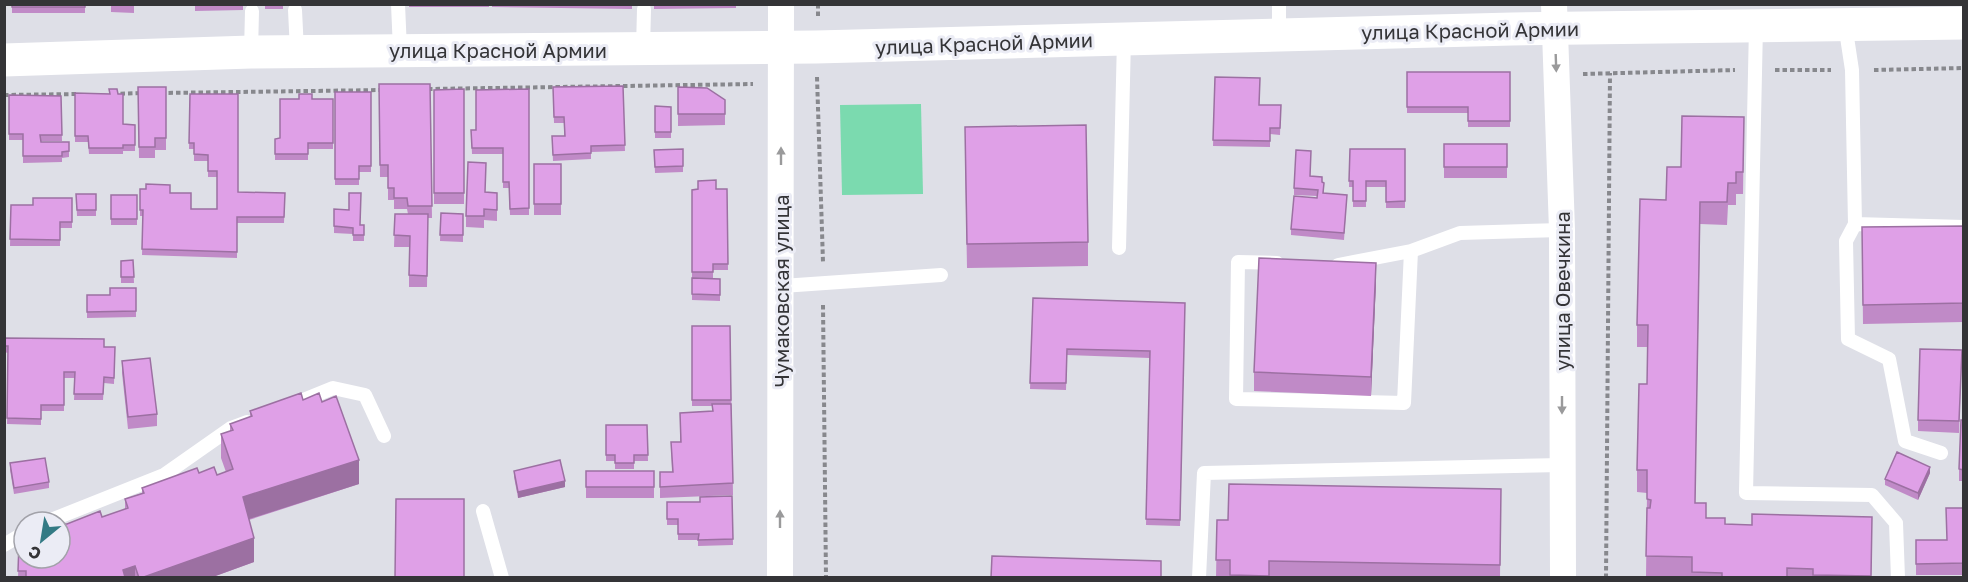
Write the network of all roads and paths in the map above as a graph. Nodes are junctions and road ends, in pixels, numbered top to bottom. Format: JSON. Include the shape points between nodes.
{"nodes":[{"id":1,"x":398,"y":4,"type":"edge"},
{"id":2,"x":781,"y":4,"type":"edge"},
{"id":3,"x":644,"y":9,"type":"dead end"},
{"id":4,"x":295,"y":10,"type":"dead end"},
{"id":5,"x":252,"y":11,"type":"dead end"},
{"id":6,"x":1555,"y":16,"type":"edge"},
{"id":7,"x":1279,"y":20,"type":"edge"},
{"id":8,"x":1964,"y":22,"type":"edge"},
{"id":9,"x":1845,"y":24,"type":"junction"},
{"id":10,"x":1756,"y":26,"type":"junction"},
{"id":11,"x":1124,"y":39,"type":"junction"},
{"id":12,"x":781,"y":48,"type":"junction"},
{"id":13,"x":400,"y":50,"type":"junction"},
{"id":14,"x":643,"y":50,"type":"junction"},
{"id":15,"x":297,"y":51,"type":"junction"},
{"id":16,"x":251,"y":52,"type":"junction"},
{"id":17,"x":4,"y":60,"type":"edge"},
{"id":18,"x":1610,"y":73,"type":"dead end"},
{"id":19,"x":817,"y":82,"type":"dead end"},
{"id":20,"x":781,"y":84,"type":"junction"},
{"id":21,"x":396,"y":89,"type":"edge"},
{"id":22,"x":420,"y":89,"type":"edge"},
{"id":23,"x":147,"y":93,"type":"edge"},
{"id":24,"x":159,"y":93,"type":"edge"},
{"id":25,"x":88,"y":94,"type":"edge"},
{"id":26,"x":111,"y":94,"type":"edge"},
{"id":27,"x":4,"y":95,"type":"edge"},
{"id":28,"x":1855,"y":224,"type":"junction"},
{"id":29,"x":1964,"y":227,"type":"edge"},
{"id":30,"x":1562,"y":230,"type":"junction"},
{"id":31,"x":1119,"y":248,"type":"dead end"},
{"id":32,"x":1411,"y":252,"type":"junction"},
{"id":33,"x":1294,"y":264,"type":"edge"},
{"id":34,"x":1329,"y":265,"type":"edge"},
{"id":35,"x":941,"y":275,"type":"dead end"},
{"id":36,"x":782,"y":286,"type":"junction"},
{"id":37,"x":292,"y":404,"type":"edge"},
{"id":38,"x":262,"y":416,"type":"edge"},
{"id":39,"x":384,"y":436,"type":"dead end"},
{"id":40,"x":1941,"y":453,"type":"dead end"},
{"id":41,"x":1562,"y":465,"type":"junction"},
{"id":42,"x":72,"y":512,"type":"edge"},
{"id":43,"x":483,"y":512,"type":"dead end"},
{"id":44,"x":502,"y":578,"type":"edge"},
{"id":45,"x":780,"y":578,"type":"edge"},
{"id":46,"x":1198,"y":578,"type":"edge"},
{"id":47,"x":1563,"y":578,"type":"edge"},
{"id":48,"x":1606,"y":578,"type":"edge"},
{"id":49,"x":1898,"y":578,"type":"edge"}],
"edges":[{"from":1,"to":13,"type":"lane"},
{"from":2,"to":12,"type":"street","name":"Чумаковская улица"},
{"from":3,"to":14,"type":"lane"},
{"from":4,"to":15,"type":"lane"},
{"from":5,"to":16,"type":"lane"},
{"from":6,"to":7,"type":"main road","name":"улица Красной Армии"},
{"from":6,"to":10,"type":"main road","name":"улица Красной Армии"},
{"from":6,"to":30,"type":"street","name":"улица Овечкина","one_way":true},
{"from":7,"to":11,"type":"main road","name":"улица Красной Армии"},
{"from":8,"to":9,"type":"main road","name":"улица Красной Армии"},
{"from":9,"to":10,"type":"main road","name":"улица Красной Армии"},
{"from":9,"to":28,"type":"lane","via":[[1852,70]]},
{"from":10,"to":49,"type":"lane","via":[[1746,493],[1872,495],[1896,523]]},
{"from":11,"to":12,"type":"main road","name":"улица Красной Армии"},
{"from":11,"to":31,"type":"lane"},
{"from":12,"to":14,"type":"main road","name":"улица Красной Армии"},
{"from":12,"to":20,"type":"street","name":"Чумаковская улица"},
{"from":13,"to":14,"type":"main road","name":"улица Красной Армии"},
{"from":13,"to":15,"type":"main road","name":"улица Красной Армии"},
{"from":15,"to":16,"type":"main road","name":"улица Красной Армии"},
{"from":16,"to":17,"type":"main road","name":"улица Красной Армии"},
{"from":18,"to":48,"type":"path"},
{"from":19,"to":20,"type":"path"},
{"from":20,"to":22,"type":"path"},
{"from":36,"to":20,"type":"street","name":"Чумаковская улица","one_way":true},
{"from":21,"to":24,"type":"path"},
{"from":23,"to":26,"type":"path"},
{"from":25,"to":27,"type":"path"},
{"from":28,"to":29,"type":"lane"},
{"from":28,"to":40,"type":"lane","via":[[1846,241],[1848,339],[1889,359],[1905,441]]},
{"from":30,"to":32,"type":"lane","via":[[1460,233]]},
{"from":30,"to":41,"type":"street","name":"улица Овечкина","one_way":true},
{"from":32,"to":33,"type":"lane","via":[[1404,403],[1236,399],[1238,262]]},
{"from":32,"to":34,"type":"lane"},
{"from":35,"to":36,"type":"lane"},
{"from":45,"to":36,"type":"street","name":"Чумаковская улица","one_way":true},
{"from":37,"to":39,"type":"lane","via":[[333,388],[365,395]]},
{"from":38,"to":42,"type":"lane","via":[[231,428],[164,475]]},
{"from":41,"to":46,"type":"lane","via":[[1204,473]]},
{"from":41,"to":47,"type":"street","name":"улица Овечкина"},
{"from":43,"to":44,"type":"lane"}]}
